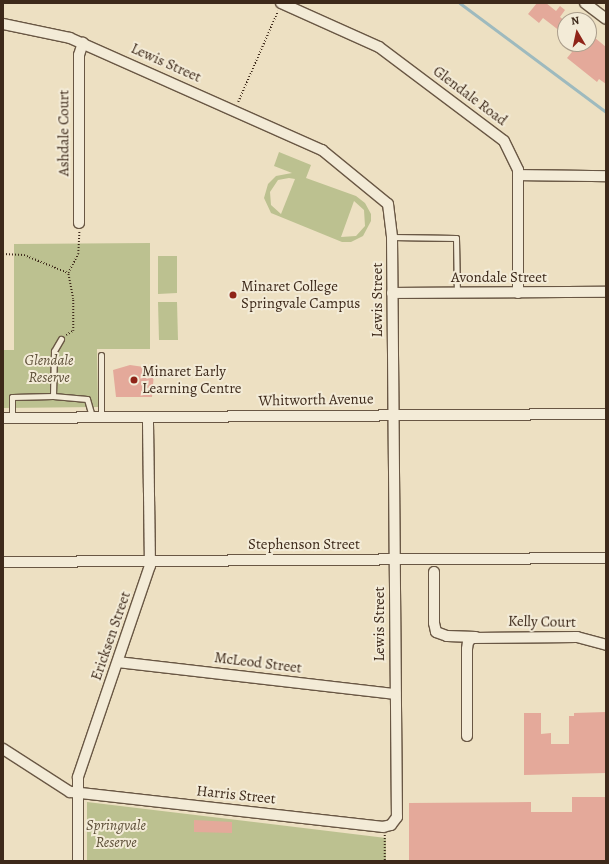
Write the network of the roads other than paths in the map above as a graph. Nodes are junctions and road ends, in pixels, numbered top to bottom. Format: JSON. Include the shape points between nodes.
{"nodes":[{"id":1,"x":585,"y":3,"type":"edge"},
{"id":2,"x":280,"y":6,"type":"edge"},
{"id":3,"x":606,"y":19,"type":"edge"},
{"id":4,"x":3,"y":24,"type":"edge"},
{"id":5,"x":83,"y":43,"type":"junction"},
{"id":6,"x":518,"y":175,"type":"junction"},
{"id":7,"x":606,"y":176,"type":"edge"},
{"id":8,"x":79,"y":223,"type":"road end"},
{"id":9,"x":392,"y":237,"type":"junction"},
{"id":10,"x":606,"y":292,"type":"edge"},
{"id":11,"x":392,"y":293,"type":"junction"},
{"id":12,"x":457,"y":293,"type":"junction"},
{"id":13,"x":518,"y":293,"type":"junction"},
{"id":14,"x":61,"y":339,"type":"road end"},
{"id":15,"x":101,"y":355,"type":"dead end"},
{"id":16,"x":53,"y":396,"type":"junction"},
{"id":17,"x":393,"y":414,"type":"junction"},
{"id":18,"x":606,"y":414,"type":"edge"},
{"id":19,"x":96,"y":417,"type":"junction"},
{"id":20,"x":8,"y":418,"type":"edge"},
{"id":21,"x":148,"y":418,"type":"junction"},
{"id":22,"x":606,"y":558,"type":"edge"},
{"id":23,"x":394,"y":559,"type":"junction"},
{"id":24,"x":150,"y":561,"type":"junction"},
{"id":25,"x":3,"y":562,"type":"edge"},
{"id":26,"x":434,"y":572,"type":"dead end"},
{"id":27,"x":476,"y":637,"type":"junction"},
{"id":28,"x":606,"y":645,"type":"edge"},
{"id":29,"x":118,"y":662,"type":"junction"},
{"id":30,"x":395,"y":694,"type":"junction"},
{"id":31,"x":467,"y":736,"type":"dead end"},
{"id":32,"x":3,"y":749,"type":"edge"},
{"id":33,"x":77,"y":792,"type":"junction"},
{"id":34,"x":388,"y":828,"type":"joint"},
{"id":35,"x":78,"y":861,"type":"edge"}],
"edges":[{"from":1,"to":3,"type":"street"},
{"from":2,"to":6,"type":"street","name":"Glendale Road","via":[[389,53],[504,141],[515,162]]},
{"from":4,"to":5,"type":"street","name":"Lewis Street"},
{"from":5,"to":8,"type":"street","name":"Ashdale Court","via":[[79,56]]},
{"from":5,"to":9,"type":"street","name":"Lewis Street","via":[[322,150],[388,204]]},
{"from":6,"to":7,"type":"street"},
{"from":6,"to":13,"type":"street","name":"Glendale Road"},
{"from":9,"to":11,"type":"street","name":"Lewis Street"},
{"from":9,"to":12,"type":"lane","via":[[456,238]]},
{"from":10,"to":13,"type":"street","name":"Avondale Street"},
{"from":11,"to":12,"type":"street","name":"Avondale Street"},
{"from":11,"to":17,"type":"street","name":"Lewis Street"},
{"from":12,"to":13,"type":"street","name":"Avondale Street"},
{"from":14,"to":16,"type":"lane","via":[[54,350]]},
{"from":15,"to":19,"type":"lane"},
{"from":16,"to":19,"type":"lane","via":[[87,399]]},
{"from":16,"to":20,"type":"lane","via":[[12,397]]},
{"from":17,"to":18,"type":"street","name":"Whitworth Avenue"},
{"from":17,"to":21,"type":"street","name":"Whitworth Avenue"},
{"from":17,"to":23,"type":"street","name":"Lewis Street"},
{"from":19,"to":20,"type":"street","name":"Whitworth Avenue"},
{"from":19,"to":21,"type":"street","name":"Whitworth Avenue"},
{"from":21,"to":24,"type":"street","name":"Ericksen Street"},
{"from":22,"to":23,"type":"street","name":"Stephenson Street"},
{"from":23,"to":24,"type":"street","name":"Stephenson Street"},
{"from":23,"to":30,"type":"street","name":"Lewis Street"},
{"from":24,"to":25,"type":"street","name":"Stephenson Street"},
{"from":24,"to":29,"type":"street","name":"Ericksen Street","via":[[147,579]]},
{"from":26,"to":27,"type":"street","name":"Kelly Court","via":[[436,632],[447,636]]},
{"from":27,"to":28,"type":"street","name":"Kelly Court","via":[[577,637]]},
{"from":27,"to":31,"type":"street","via":[[468,642]]},
{"from":29,"to":30,"type":"street","name":"McLeod Street"},
{"from":29,"to":33,"type":"street","name":"Ericksen Street","via":[[78,777]]},
{"from":30,"to":34,"type":"street","name":"Lewis Street","via":[[397,814]]},
{"from":32,"to":33,"type":"street","name":"Harris Street","via":[[66,791]]},
{"from":33,"to":34,"type":"street","name":"Harris Street"},
{"from":33,"to":35,"type":"street","name":"Ericksen Street"}]}
